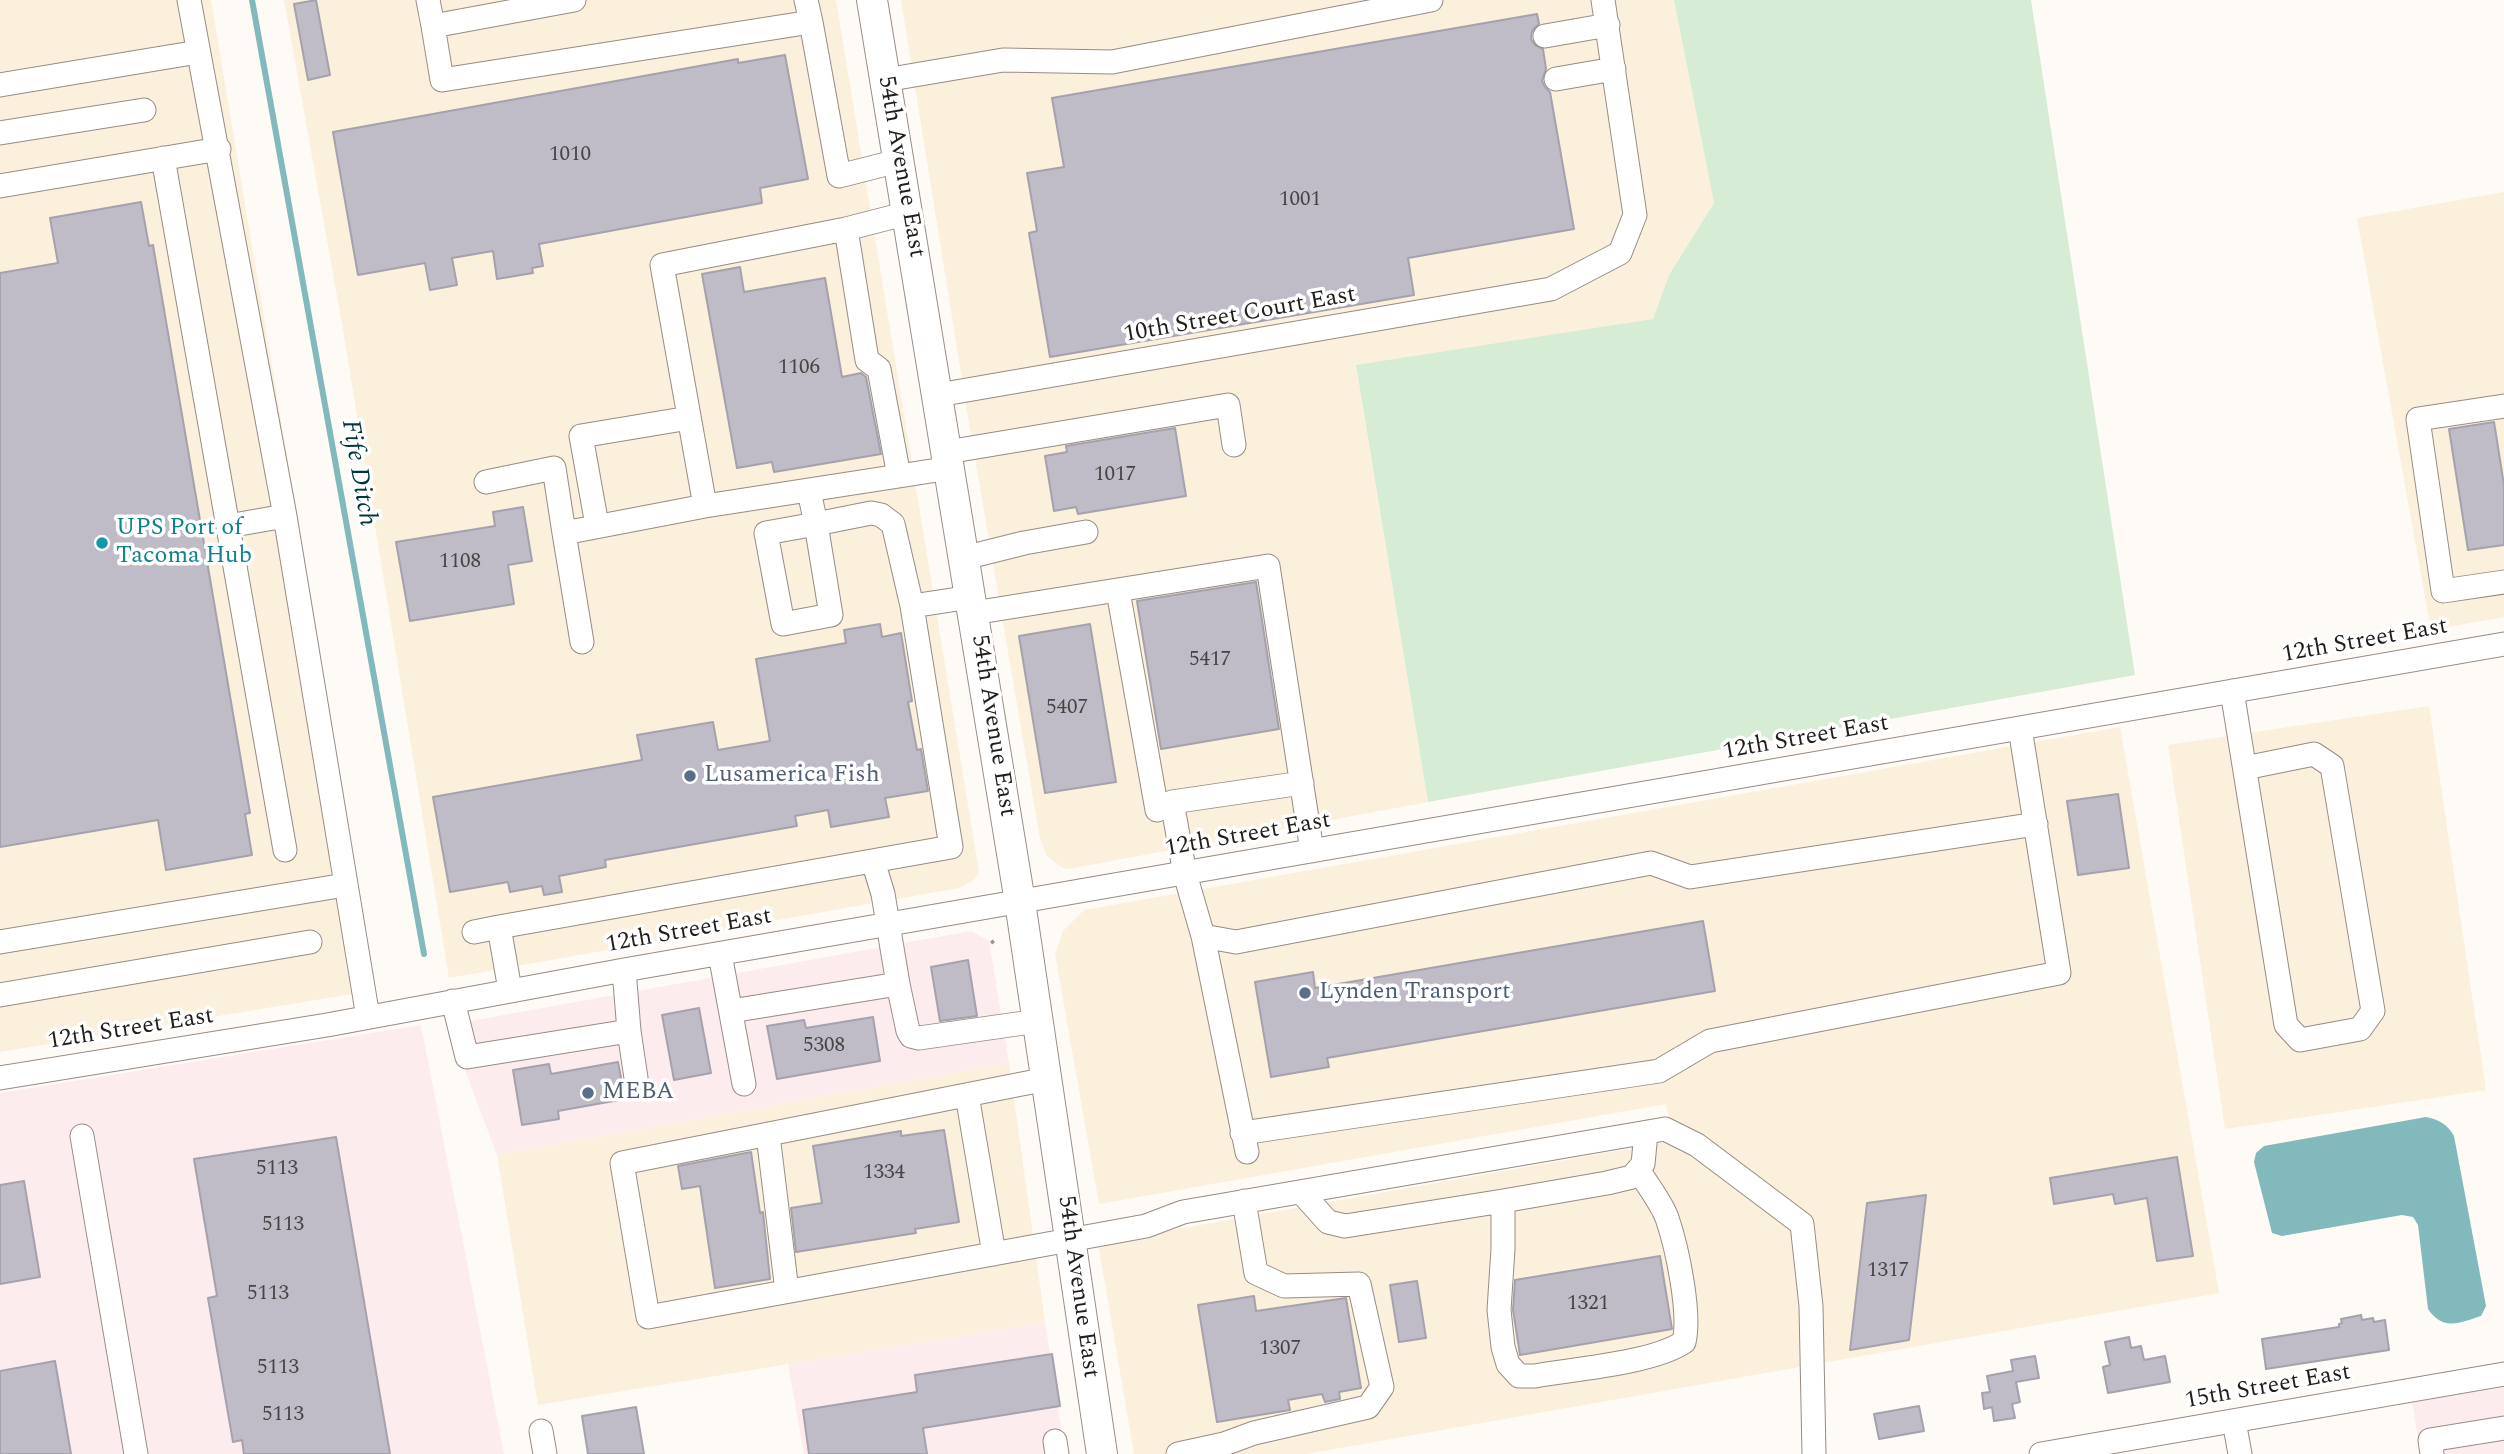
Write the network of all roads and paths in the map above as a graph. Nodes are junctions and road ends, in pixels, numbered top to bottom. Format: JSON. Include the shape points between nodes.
{"nodes":[{"id":1,"x":189,"y":0,"type":"edge"},
{"id":2,"x":428,"y":0,"type":"edge"},
{"id":3,"x":574,"y":0,"type":"edge"},
{"id":4,"x":872,"y":0,"type":"edge"},
{"id":5,"x":1431,"y":0,"type":"edge"},
{"id":6,"x":1603,"y":0,"type":"edge"},
{"id":7,"x":808,"y":11,"type":"edge"},
{"id":8,"x":1608,"y":25,"type":"junction"},
{"id":9,"x":433,"y":26,"type":"junction"},
{"id":10,"x":1545,"y":36,"type":"dead end"},
{"id":11,"x":198,"y":52,"type":"junction"},
{"id":12,"x":1614,"y":69,"type":"junction"},
{"id":13,"x":1556,"y":79,"type":"dead end"},
{"id":14,"x":885,"y":80,"type":"junction"},
{"id":15,"x":0,"y":85,"type":"edge"},
{"id":16,"x":144,"y":110,"type":"dead end"},
{"id":17,"x":0,"y":133,"type":"edge"},
{"id":18,"x":219,"y":149,"type":"junction"},
{"id":19,"x":163,"y":158,"type":"junction"},
{"id":20,"x":898,"y":161,"type":"junction"},
{"id":21,"x":0,"y":186,"type":"edge"},
{"id":22,"x":908,"y":214,"type":"junction"},
{"id":23,"x":846,"y":229,"type":"junction"},
{"id":24,"x":938,"y":395,"type":"junction"},
{"id":25,"x":2504,"y":406,"type":"edge"},
{"id":26,"x":689,"y":418,"type":"junction"},
{"id":27,"x":1234,"y":445,"type":"dead end"},
{"id":28,"x":949,"y":460,"type":"junction"},
{"id":29,"x":900,"y":476,"type":"junction"},
{"id":30,"x":486,"y":482,"type":"dead end"},
{"id":31,"x":809,"y":491,"type":"junction"},
{"id":32,"x":705,"y":506,"type":"junction"},
{"id":33,"x":285,"y":516,"type":"junction"},
{"id":34,"x":597,"y":525,"type":"junction"},
{"id":35,"x":228,"y":526,"type":"junction"},
{"id":36,"x":1086,"y":532,"type":"dead end"},
{"id":37,"x":564,"y":533,"type":"junction"},
{"id":38,"x":964,"y":558,"type":"junction"},
{"id":39,"x":2504,"y":582,"type":"edge"},
{"id":40,"x":1118,"y":591,"type":"junction"},
{"id":41,"x":972,"y":605,"type":"junction"},
{"id":42,"x":912,"y":606,"type":"junction"},
{"id":43,"x":582,"y":642,"type":"dead end"},
{"id":44,"x":2504,"y":644,"type":"edge"},
{"id":45,"x":2232,"y":691,"type":"junction"},
{"id":46,"x":2020,"y":728,"type":"junction"},
{"id":47,"x":2245,"y":768,"type":"junction"},
{"id":48,"x":1302,"y":783,"type":"junction"},
{"id":49,"x":1172,"y":802,"type":"junction"},
{"id":50,"x":2036,"y":824,"type":"junction"},
{"id":51,"x":285,"y":850,"type":"dead end"},
{"id":52,"x":1312,"y":851,"type":"junction"},
{"id":53,"x":873,"y":861,"type":"junction"},
{"id":54,"x":1185,"y":874,"type":"junction"},
{"id":55,"x":345,"y":885,"type":"junction"},
{"id":56,"x":1020,"y":902,"type":"junction"},
{"id":57,"x":888,"y":924,"type":"junction"},
{"id":58,"x":499,"y":927,"type":"junction"},
{"id":59,"x":474,"y":932,"type":"dead end"},
{"id":60,"x":1203,"y":936,"type":"junction"},
{"id":61,"x":0,"y":942,"type":"edge"},
{"id":62,"x":310,"y":942,"type":"dead end"},
{"id":63,"x":720,"y":954,"type":"junction"},
{"id":64,"x":624,"y":970,"type":"junction"},
{"id":65,"x":898,"y":984,"type":"junction"},
{"id":66,"x":510,"y":990,"type":"junction"},
{"id":67,"x":0,"y":995,"type":"edge"},
{"id":68,"x":453,"y":1001,"type":"junction"},
{"id":69,"x":731,"y":1011,"type":"junction"},
{"id":70,"x":368,"y":1017,"type":"junction"},
{"id":71,"x":1038,"y":1021,"type":"junction"},
{"id":72,"x":629,"y":1031,"type":"junction"},
{"id":73,"x":0,"y":1078,"type":"edge"},
{"id":74,"x":636,"y":1078,"type":"dead end"},
{"id":75,"x":1046,"y":1079,"type":"junction"},
{"id":76,"x":744,"y":1083,"type":"dead end"},
{"id":77,"x":967,"y":1095,"type":"junction"},
{"id":78,"x":1646,"y":1133,"type":"junction"},
{"id":79,"x":768,"y":1135,"type":"junction"},
{"id":80,"x":82,"y":1136,"type":"dead end"},
{"id":81,"x":1639,"y":1171,"type":"junction"},
{"id":82,"x":1301,"y":1192,"type":"junction"},
{"id":83,"x":1244,"y":1201,"type":"junction"},
{"id":84,"x":1503,"y":1201,"type":"junction"},
{"id":85,"x":1070,"y":1241,"type":"junction"},
{"id":86,"x":994,"y":1254,"type":"junction"},
{"id":87,"x":787,"y":1291,"type":"junction"},
{"id":88,"x":2504,"y":1374,"type":"edge"},
{"id":89,"x":2234,"y":1421,"type":"junction"},
{"id":90,"x":2504,"y":1428,"type":"edge"},
{"id":91,"x":541,"y":1431,"type":"dead end"},
{"id":92,"x":136,"y":1454,"type":"edge"},
{"id":93,"x":545,"y":1454,"type":"edge"},
{"id":94,"x":1102,"y":1454,"type":"edge"},
{"id":95,"x":1178,"y":1454,"type":"edge"},
{"id":96,"x":1814,"y":1454,"type":"edge"},
{"id":97,"x":2041,"y":1454,"type":"edge"},
{"id":98,"x":2240,"y":1454,"type":"edge"},
{"id":99,"x":2432,"y":1454,"type":"edge"}],
"edges":[{"from":1,"to":11,"type":"street"},
{"from":2,"to":9,"type":"street"},
{"from":3,"to":9,"type":"street"},
{"from":4,"to":14,"type":"main road","name":"54th Avenue East"},
{"from":5,"to":14,"type":"street","via":[[1112,62],[1003,60]]},
{"from":6,"to":8,"type":"street","name":"10th Street Court East"},
{"from":7,"to":9,"type":"street","via":[[442,80]]},
{"from":7,"to":20,"type":"street","via":[[839,176]]},
{"from":8,"to":10,"type":"street"},
{"from":8,"to":12,"type":"street","name":"10th Street Court East"},
{"from":11,"to":15,"type":"street"},
{"from":11,"to":18,"type":"street"},
{"from":12,"to":13,"type":"street"},
{"from":12,"to":24,"type":"street","name":"10th Street Court East","via":[[1636,215],[1620,253],[1551,289]]},
{"from":14,"to":20,"type":"main road","name":"54th Avenue East"},
{"from":16,"to":17,"type":"street"},
{"from":18,"to":19,"type":"street"},
{"from":18,"to":33,"type":"street"},
{"from":19,"to":21,"type":"street"},
{"from":19,"to":35,"type":"street"},
{"from":20,"to":22,"type":"main road","name":"54th Avenue East"},
{"from":22,"to":23,"type":"street"},
{"from":22,"to":24,"type":"main road","name":"54th Avenue East"},
{"from":23,"to":26,"type":"street","via":[[662,265]]},
{"from":23,"to":29,"type":"street","via":[[867,360],[879,369]]},
{"from":24,"to":28,"type":"main road","name":"54th Avenue East"},
{"from":25,"to":39,"type":"street","via":[[2418,419],[2442,591]]},
{"from":26,"to":32,"type":"street"},
{"from":26,"to":34,"type":"street","via":[[581,436]]},
{"from":27,"to":28,"type":"street","via":[[1228,405]]},
{"from":28,"to":29,"type":"street"},
{"from":28,"to":38,"type":"main road","name":"54th Avenue East"},
{"from":29,"to":31,"type":"street"},
{"from":30,"to":37,"type":"street","via":[[554,468]]},
{"from":31,"to":32,"type":"street"},
{"from":31,"to":42,"type":"street","via":[[816,524],[871,513],[881,514],[893,524]]},
{"from":32,"to":34,"type":"street"},
{"from":33,"to":35,"type":"street"},
{"from":33,"to":55,"type":"street"},
{"from":34,"to":37,"type":"street"},
{"from":35,"to":51,"type":"street"},
{"from":36,"to":38,"type":"street"},
{"from":37,"to":43,"type":"street"},
{"from":38,"to":41,"type":"main road","name":"54th Avenue East"},
{"from":40,"to":41,"type":"street"},
{"from":40,"to":48,"type":"street","via":[[1268,566]]},
{"from":40,"to":49,"type":"street","via":[[1157,810]]},
{"from":41,"to":42,"type":"street"},
{"from":41,"to":56,"type":"main road","name":"54th Avenue East"},
{"from":42,"to":53,"type":"street","via":[[951,848]]},
{"from":44,"to":45,"type":"street","name":"12th Street East"},
{"from":45,"to":46,"type":"street","name":"12th Street East"},
{"from":45,"to":47,"type":"street"},
{"from":46,"to":50,"type":"street"},
{"from":46,"to":52,"type":"street","name":"12th Street East"},
{"from":47,"to":47,"type":"street","via":[[2286,1025],[2300,1040],[2360,1029],[2372,1011],[2332,766],[2314,754]]},
{"from":48,"to":49,"type":"street"},
{"from":48,"to":52,"type":"street"},
{"from":49,"to":54,"type":"street"},
{"from":50,"to":60,"type":"street","via":[[1690,877],[1651,863],[1236,942]]},
{"from":50,"to":60,"type":"street","via":[[2059,973],[1710,1041],[1659,1072],[1245,1143]]},
{"from":52,"to":54,"type":"street","name":"12th Street East"},
{"from":53,"to":57,"type":"street"},
{"from":53,"to":58,"type":"street"},
{"from":54,"to":56,"type":"street","name":"12th Street East"},
{"from":54,"to":60,"type":"street"},
{"from":55,"to":61,"type":"street"},
{"from":55,"to":70,"type":"street"},
{"from":56,"to":57,"type":"street","name":"12th Street East"},
{"from":56,"to":71,"type":"main road","name":"54th Avenue East"},
{"from":57,"to":63,"type":"street","name":"12th Street East"},
{"from":57,"to":65,"type":"street"},
{"from":58,"to":59,"type":"street"},
{"from":58,"to":66,"type":"street"},
{"from":62,"to":67,"type":"street"},
{"from":63,"to":64,"type":"street","name":"12th Street East"},
{"from":63,"to":69,"type":"street"},
{"from":64,"to":66,"type":"street","name":"12th Street East"},
{"from":64,"to":72,"type":"street"},
{"from":65,"to":69,"type":"street"},
{"from":65,"to":71,"type":"street","via":[[911,1036]]},
{"from":66,"to":68,"type":"street","name":"12th Street East"},
{"from":68,"to":70,"type":"street","name":"12th Street East"},
{"from":68,"to":72,"type":"street","via":[[467,1057]]},
{"from":69,"to":76,"type":"street"},
{"from":70,"to":73,"type":"street","name":"12th Street East"},
{"from":71,"to":75,"type":"main road","name":"54th Avenue East"},
{"from":72,"to":74,"type":"street"},
{"from":75,"to":77,"type":"street"},
{"from":75,"to":85,"type":"main road","name":"54th Avenue East"},
{"from":77,"to":79,"type":"street"},
{"from":77,"to":86,"type":"street"},
{"from":78,"to":81,"type":"street"},
{"from":78,"to":82,"type":"street"},
{"from":78,"to":96,"type":"street","via":[[1665,1129],[1697,1144],[1802,1224],[1811,1306]]},
{"from":79,"to":87,"type":"street"},
{"from":79,"to":87,"type":"street","via":[[622,1163],[648,1317]]},
{"from":80,"to":92,"type":"street"},
{"from":81,"to":84,"type":"street","via":[[1607,1183]]},
{"from":81,"to":84,"type":"street","via":[[1666,1216],[1687,1329],[1684,1342],[1650,1356],[1519,1376],[1508,1364],[1499,1310]]},
{"from":82,"to":83,"type":"street"},
{"from":82,"to":84,"type":"street","via":[[1328,1222],[1345,1226]]},
{"from":83,"to":85,"type":"street"},
{"from":83,"to":95,"type":"street","via":[[1256,1273],[1284,1286],[1359,1284],[1382,1387],[1368,1407]]},
{"from":85,"to":86,"type":"street"},
{"from":85,"to":94,"type":"main road","name":"54th Avenue East"},
{"from":86,"to":87,"type":"street"},
{"from":88,"to":89,"type":"street","name":"15th Street East"},
{"from":89,"to":97,"type":"street","name":"15th Street East"},
{"from":89,"to":98,"type":"street"},
{"from":90,"to":99,"type":"street","via":[[2430,1440]]},
{"from":91,"to":93,"type":"street"}]}
